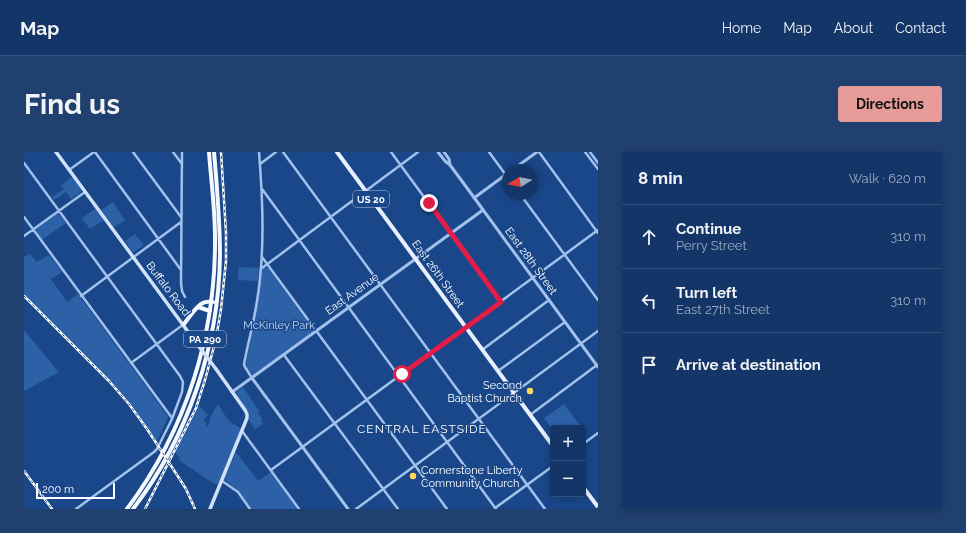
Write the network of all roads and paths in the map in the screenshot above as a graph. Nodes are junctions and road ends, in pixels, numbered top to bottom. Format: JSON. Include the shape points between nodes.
{"nodes":[{"id":1,"x":56,"y":152,"type":"edge"},
{"id":2,"x":94,"y":152,"type":"edge"},
{"id":3,"x":133,"y":152,"type":"edge"},
{"id":4,"x":172,"y":152,"type":"edge"},
{"id":5,"x":182,"y":152,"type":"edge"},
{"id":6,"x":209,"y":152,"type":"edge"},
{"id":7,"x":214,"y":152,"type":"edge"},
{"id":8,"x":259,"y":152,"type":"edge"},
{"id":9,"x":276,"y":152,"type":"edge"},
{"id":10,"x":283,"y":152,"type":"edge"},
{"id":11,"x":337,"y":152,"type":"edge"},
{"id":12,"x":391,"y":152,"type":"edge"},
{"id":13,"x":418,"y":152,"type":"edge"},
{"id":14,"x":438,"y":152,"type":"edge"},
{"id":15,"x":444,"y":152,"type":"edge"},
{"id":16,"x":489,"y":152,"type":"edge"},
{"id":17,"x":538,"y":152,"type":"edge"},
{"id":18,"x":585,"y":152,"type":"edge"},
{"id":19,"x":590,"y":152,"type":"edge"},
{"id":20,"x":24,"y":163,"type":"edge"},
{"id":21,"x":598,"y":163,"type":"edge"},
{"id":22,"x":182,"y":164,"type":"junction"},
{"id":23,"x":260,"y":164,"type":"junction"},
{"id":24,"x":521,"y":164,"type":"edge"},
{"id":25,"x":401,"y":165,"type":"junction"},
{"id":26,"x":450,"y":165,"type":"junction"},
{"id":27,"x":502,"y":169,"type":"edge"},
{"id":28,"x":598,"y":169,"type":"edge"},
{"id":29,"x":69,"y":170,"type":"junction"},
{"id":30,"x":502,"y":178,"type":"edge"},
{"id":31,"x":262,"y":189,"type":"junction"},
{"id":32,"x":365,"y":191,"type":"junction"},
{"id":33,"x":85,"y":192,"type":"junction"},
{"id":34,"x":474,"y":198,"type":"junction"},
{"id":35,"x":524,"y":200,"type":"edge"},
{"id":36,"x":59,"y":210,"type":"junction"},
{"id":37,"x":483,"y":210,"type":"junction"},
{"id":38,"x":24,"y":217,"type":"edge"},
{"id":39,"x":181,"y":217,"type":"junction"},
{"id":40,"x":330,"y":217,"type":"junction"},
{"id":41,"x":181,"y":222,"type":"junction"},
{"id":42,"x":33,"y":229,"type":"junction"},
{"id":43,"x":598,"y":231,"type":"edge"},
{"id":44,"x":450,"y":233,"type":"junction"},
{"id":45,"x":24,"y":236,"type":"edge"},
{"id":46,"x":158,"y":239,"type":"junction"},
{"id":47,"x":298,"y":240,"type":"junction"},
{"id":48,"x":565,"y":255,"type":"junction"},
{"id":49,"x":262,"y":257,"type":"junction"},
{"id":50,"x":133,"y":258,"type":"junction"},
{"id":51,"x":415,"y":259,"type":"junction"},
{"id":52,"x":266,"y":264,"type":"junction"},
{"id":53,"x":261,"y":268,"type":"junction"},
{"id":54,"x":181,"y":270,"type":"junction"},
{"id":55,"x":107,"y":276,"type":"junction"},
{"id":56,"x":533,"y":278,"type":"junction"},
{"id":57,"x":380,"y":284,"type":"junction"},
{"id":58,"x":81,"y":296,"type":"junction"},
{"id":59,"x":186,"y":297,"type":"dead end"},
{"id":60,"x":549,"y":300,"type":"junction"},
{"id":61,"x":598,"y":300,"type":"edge"},
{"id":62,"x":214,"y":302,"type":"junction"},
{"id":63,"x":501,"y":302,"type":"junction"},
{"id":64,"x":198,"y":307,"type":"junction"},
{"id":65,"x":348,"y":308,"type":"junction"},
{"id":66,"x":210,"y":311,"type":"junction"},
{"id":67,"x":565,"y":322,"type":"junction"},
{"id":68,"x":184,"y":324,"type":"junction"},
{"id":69,"x":466,"y":328,"type":"junction"},
{"id":70,"x":317,"y":331,"type":"junction"},
{"id":71,"x":598,"y":331,"type":"edge"},
{"id":72,"x":157,"y":344,"type":"junction"},
{"id":73,"x":581,"y":344,"type":"junction"},
{"id":74,"x":482,"y":350,"type":"junction"},
{"id":75,"x":431,"y":353,"type":"junction"},
{"id":76,"x":284,"y":355,"type":"junction"},
{"id":77,"x":131,"y":363,"type":"junction"},
{"id":78,"x":597,"y":366,"type":"edge"},
{"id":79,"x":498,"y":371,"type":"junction"},
{"id":80,"x":399,"y":377,"type":"junction"},
{"id":81,"x":252,"y":378,"type":"junction"},
{"id":82,"x":232,"y":392,"type":"junction"},
{"id":83,"x":514,"y":393,"type":"junction"},
{"id":84,"x":367,"y":400,"type":"junction"},
{"id":85,"x":530,"y":415,"type":"junction"},
{"id":86,"x":172,"y":418,"type":"junction"},
{"id":87,"x":479,"y":418,"type":"junction"},
{"id":88,"x":335,"y":423,"type":"junction"},
{"id":89,"x":242,"y":431,"type":"junction"},
{"id":90,"x":598,"y":433,"type":"edge"},
{"id":91,"x":447,"y":442,"type":"junction"},
{"id":92,"x":550,"y":442,"type":"edge"},
{"id":93,"x":586,"y":442,"type":"edge"},
{"id":94,"x":303,"y":447,"type":"junction"},
{"id":95,"x":415,"y":466,"type":"junction"},
{"id":96,"x":550,"y":468,"type":"edge"},
{"id":97,"x":271,"y":470,"type":"junction"},
{"id":98,"x":222,"y":481,"type":"junction"},
{"id":99,"x":527,"y":485,"type":"junction"},
{"id":100,"x":383,"y":489,"type":"junction"},
{"id":101,"x":586,"y":491,"type":"edge"},
{"id":102,"x":598,"y":508,"type":"edge"},
{"id":103,"x":76,"y":509,"type":"edge"},
{"id":104,"x":128,"y":509,"type":"edge"},
{"id":105,"x":134,"y":509,"type":"edge"},
{"id":106,"x":210,"y":509,"type":"edge"},
{"id":107,"x":250,"y":509,"type":"edge"},
{"id":108,"x":299,"y":509,"type":"edge"},
{"id":109,"x":348,"y":509,"type":"edge"},
{"id":110,"x":356,"y":509,"type":"edge"},
{"id":111,"x":398,"y":509,"type":"edge"},
{"id":112,"x":447,"y":509,"type":"edge"},
{"id":113,"x":495,"y":509,"type":"edge"},
{"id":114,"x":545,"y":509,"type":"edge"}],
"edges":[{"from":1,"to":29,"type":"main road","name":"Buffalo Road"},
{"from":2,"to":29,"type":"street"},
{"from":2,"to":46,"type":"street"},
{"from":3,"to":39,"type":"street"},
{"from":4,"to":22,"type":"street"},
{"from":5,"to":22,"type":"street"},
{"from":6,"to":62,"type":"highway","number":"PA 290","via":[[215,223]]},
{"from":7,"to":62,"type":"highway","number":"PA 290","via":[[220,221],[219,270]]},
{"from":8,"to":23,"type":"street"},
{"from":9,"to":23,"type":"street"},
{"from":10,"to":40,"type":"street"},
{"from":11,"to":32,"type":"main road","name":"East 26th Street","number":"US 20"},
{"from":12,"to":25,"type":"street"},
{"from":13,"to":25,"type":"street"},
{"from":14,"to":26,"type":"street","name":"East 28th Street"},
{"from":15,"to":26,"type":"street","name":"East 28th Street"},
{"from":16,"to":27,"type":"street"},
{"from":17,"to":24,"type":"street"},
{"from":17,"to":43,"type":"street"},
{"from":18,"to":28,"type":"street"},
{"from":19,"to":21,"type":"street"},
{"from":20,"to":36,"type":"street"},
{"from":22,"to":39,"type":"street"},
{"from":23,"to":31,"type":"street"},
{"from":25,"to":32,"type":"street"},
{"from":25,"to":44,"type":"street"},
{"from":26,"to":34,"type":"street","name":"East 28th Street"},
{"from":29,"to":33,"type":"main road","name":"Buffalo Road"},
{"from":30,"to":34,"type":"street"},
{"from":31,"to":47,"type":"street"},
{"from":31,"to":49,"type":"street"},
{"from":32,"to":40,"type":"street"},
{"from":32,"to":51,"type":"main road","name":"East 26th Street","number":"US 20"},
{"from":33,"to":36,"type":"street"},
{"from":33,"to":50,"type":"main road","name":"Buffalo Road"},
{"from":34,"to":37,"type":"street","name":"East 28th Street"},
{"from":35,"to":48,"type":"street"},
{"from":36,"to":42,"type":"street"},
{"from":36,"to":55,"type":"street"},
{"from":37,"to":44,"type":"street","name":"East Avenue"},
{"from":37,"to":56,"type":"street","name":"East 28th Street"},
{"from":38,"to":42,"type":"street"},
{"from":39,"to":41,"type":"street"},
{"from":40,"to":47,"type":"street"},
{"from":40,"to":57,"type":"street"},
{"from":41,"to":46,"type":"street"},
{"from":41,"to":54,"type":"street"},
{"from":42,"to":45,"type":"street"},
{"from":42,"to":58,"type":"street"},
{"from":43,"to":48,"type":"street"},
{"from":44,"to":51,"type":"street","name":"East Avenue"},
{"from":44,"to":63,"type":"street"},
{"from":46,"to":50,"type":"street"},
{"from":46,"to":54,"type":"street"},
{"from":47,"to":52,"type":"street"},
{"from":47,"to":65,"type":"street"},
{"from":48,"to":56,"type":"street"},
{"from":48,"to":61,"type":"street"},
{"from":49,"to":52,"type":"street"},
{"from":49,"to":53,"type":"street"},
{"from":50,"to":55,"type":"street"},
{"from":50,"to":68,"type":"main road","name":"Buffalo Road"},
{"from":51,"to":57,"type":"street","name":"East Avenue"},
{"from":51,"to":69,"type":"main road","name":"East 26th Street","number":"US 20"},
{"from":52,"to":53,"type":"street"},
{"from":52,"to":70,"type":"street"},
{"from":53,"to":81,"type":"street","via":[[244,364]]},
{"from":54,"to":59,"type":"street","via":[[181,288]]},
{"from":55,"to":58,"type":"street"},
{"from":55,"to":72,"type":"street"},
{"from":56,"to":60,"type":"street","name":"East 28th Street"},
{"from":56,"to":63,"type":"street"},
{"from":57,"to":65,"type":"street","name":"East Avenue"},
{"from":57,"to":75,"type":"street"},
{"from":58,"to":77,"type":"street"},
{"from":60,"to":67,"type":"street","name":"East 28th Street"},
{"from":60,"to":74,"type":"street"},
{"from":62,"to":64,"type":"highway","via":[[204,302]]},
{"from":62,"to":66,"type":"highway","number":"PA 290"},
{"from":62,"to":105,"type":"highway","number":"PA 290","via":[[208,351],[185,420],[156,475]]},
{"from":63,"to":69,"type":"street"},
{"from":64,"to":66,"type":"highway"},
{"from":64,"to":68,"type":"highway"},
{"from":65,"to":70,"type":"street","name":"East Avenue"},
{"from":65,"to":80,"type":"street"},
{"from":66,"to":104,"type":"highway","number":"PA 290","via":[[201,357],[181,416],[167,447]]},
{"from":67,"to":73,"type":"street","name":"East 28th Street"},
{"from":67,"to":79,"type":"street"},
{"from":68,"to":72,"type":"street"},
{"from":68,"to":82,"type":"main road","name":"Buffalo Road","bridge":true},
{"from":69,"to":74,"type":"main road","name":"East 26th Street","number":"US 20"},
{"from":69,"to":75,"type":"street"},
{"from":70,"to":76,"type":"street","name":"East Avenue"},
{"from":70,"to":84,"type":"street"},
{"from":71,"to":73,"type":"street"},
{"from":72,"to":77,"type":"street"},
{"from":72,"to":86,"type":"street","via":[[183,382]]},
{"from":73,"to":78,"type":"street","name":"East 28th Street"},
{"from":73,"to":83,"type":"street"},
{"from":74,"to":79,"type":"main road","name":"East 26th Street","number":"US 20"},
{"from":75,"to":80,"type":"street"},
{"from":75,"to":87,"type":"street"},
{"from":76,"to":81,"type":"street","name":"East Avenue"},
{"from":76,"to":88,"type":"street"},
{"from":77,"to":86,"type":"street"},
{"from":78,"to":85,"type":"street"},
{"from":79,"to":83,"type":"main road","name":"East 26th Street","number":"US 20"},
{"from":80,"to":84,"type":"street"},
{"from":80,"to":91,"type":"street"},
{"from":81,"to":82,"type":"street","name":"East Avenue"},
{"from":81,"to":94,"type":"street"},
{"from":82,"to":89,"type":"main road","name":"Buffalo Road","via":[[247,414]]},
{"from":83,"to":85,"type":"main road","name":"East 26th Street","number":"US 20"},
{"from":83,"to":87,"type":"street"},
{"from":84,"to":88,"type":"street"},
{"from":84,"to":95,"type":"street"},
{"from":85,"to":92,"type":"main road","name":"East 26th Street","number":"US 20"},
{"from":86,"to":103,"type":"street","via":[[154,452]]},
{"from":87,"to":91,"type":"street"},
{"from":87,"to":99,"type":"street"},
{"from":88,"to":94,"type":"street"},
{"from":88,"to":100,"type":"street"},
{"from":89,"to":97,"type":"street"},
{"from":89,"to":98,"type":"main road","name":"Buffalo Road"},
{"from":90,"to":93,"type":"street"},
{"from":91,"to":95,"type":"street"},
{"from":91,"to":113,"type":"street"},
{"from":94,"to":97,"type":"street"},
{"from":94,"to":109,"type":"street"},
{"from":95,"to":100,"type":"street"},
{"from":95,"to":112,"type":"street"},
{"from":96,"to":99,"type":"street"},
{"from":97,"to":108,"type":"street"},
{"from":98,"to":106,"type":"main road","name":"Buffalo Road"},
{"from":98,"to":107,"type":"street","via":[[238,492]]},
{"from":99,"to":113,"type":"street"},
{"from":99,"to":114,"type":"street"},
{"from":100,"to":110,"type":"street"},
{"from":100,"to":111,"type":"street"},
{"from":101,"to":102,"type":"main road"}]}
